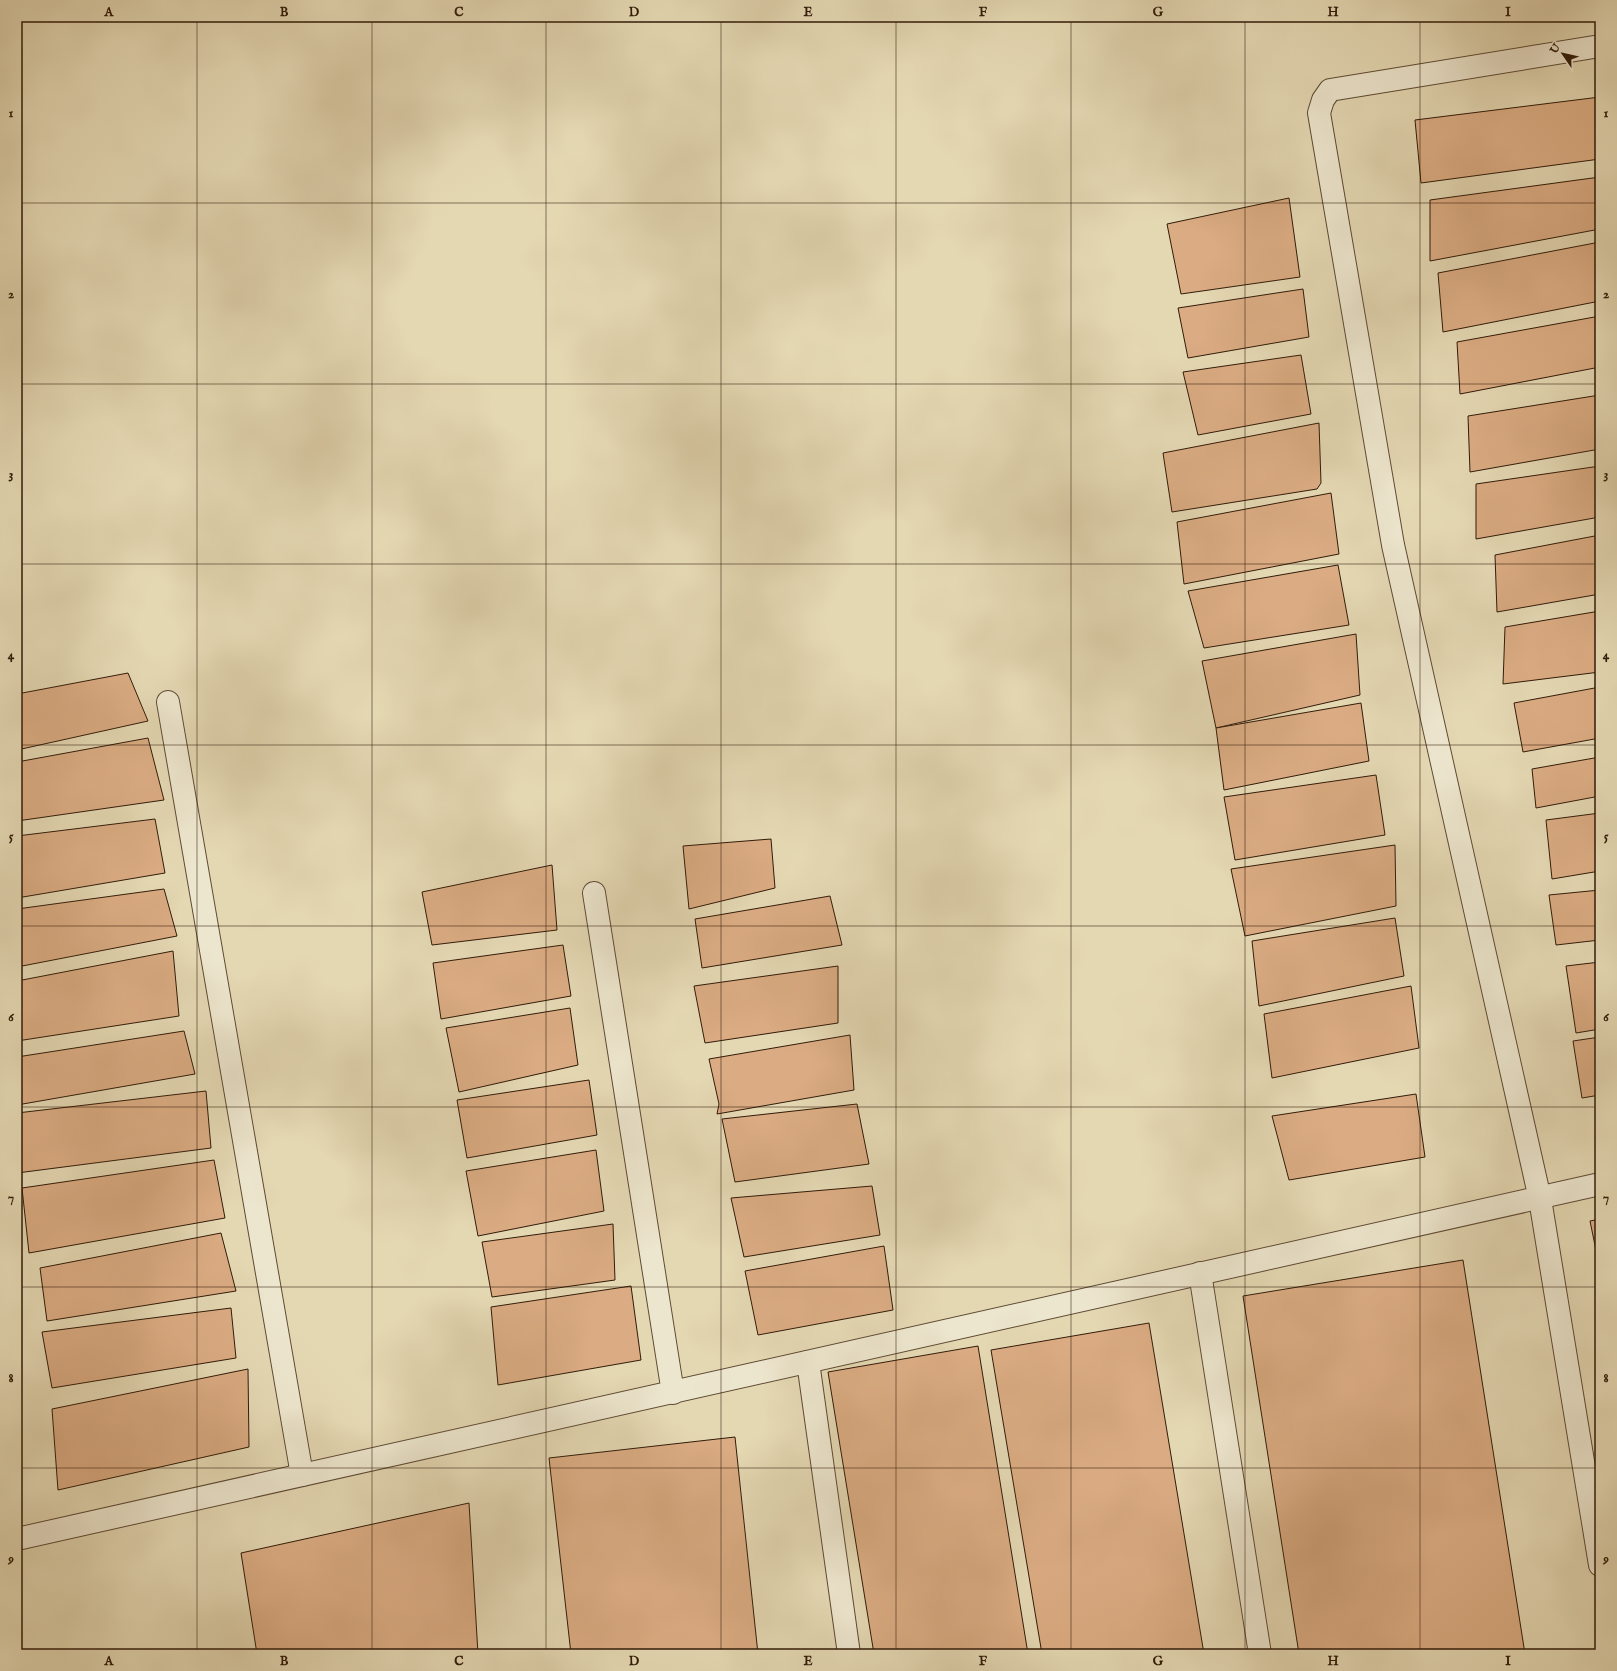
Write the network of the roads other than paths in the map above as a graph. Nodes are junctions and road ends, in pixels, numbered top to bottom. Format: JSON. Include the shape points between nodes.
{"nodes":[{"id":1,"x":1600,"y":46,"type":"edge"},
{"id":2,"x":168,"y":702,"type":"dead end"},
{"id":3,"x":594,"y":893,"type":"dead end"},
{"id":4,"x":1600,"y":1184,"type":"edge"},
{"id":5,"x":1540,"y":1199,"type":"junction"},
{"id":6,"x":1200,"y":1273,"type":"junction"},
{"id":7,"x":808,"y":1362,"type":"junction"},
{"id":8,"x":673,"y":1392,"type":"junction"},
{"id":9,"x":302,"y":1475,"type":"junction"},
{"id":10,"x":17,"y":1538,"type":"edge"},
{"id":11,"x":1600,"y":1565,"type":"edge"},
{"id":12,"x":849,"y":1654,"type":"edge"},
{"id":13,"x":1260,"y":1654,"type":"edge"}],
"edges":[{"from":1,"to":5,"type":"lane","via":[[1330,90],[1322,100],[1320,113],[1392,545]]},
{"from":2,"to":9,"type":"lane"},
{"from":3,"to":8,"type":"lane"},
{"from":4,"to":5,"type":"lane"},
{"from":5,"to":6,"type":"lane"},
{"from":5,"to":11,"type":"lane"},
{"from":6,"to":7,"type":"lane"},
{"from":6,"to":13,"type":"lane"},
{"from":7,"to":8,"type":"lane"},
{"from":7,"to":12,"type":"lane"},
{"from":8,"to":9,"type":"lane"},
{"from":9,"to":10,"type":"lane"}]}
